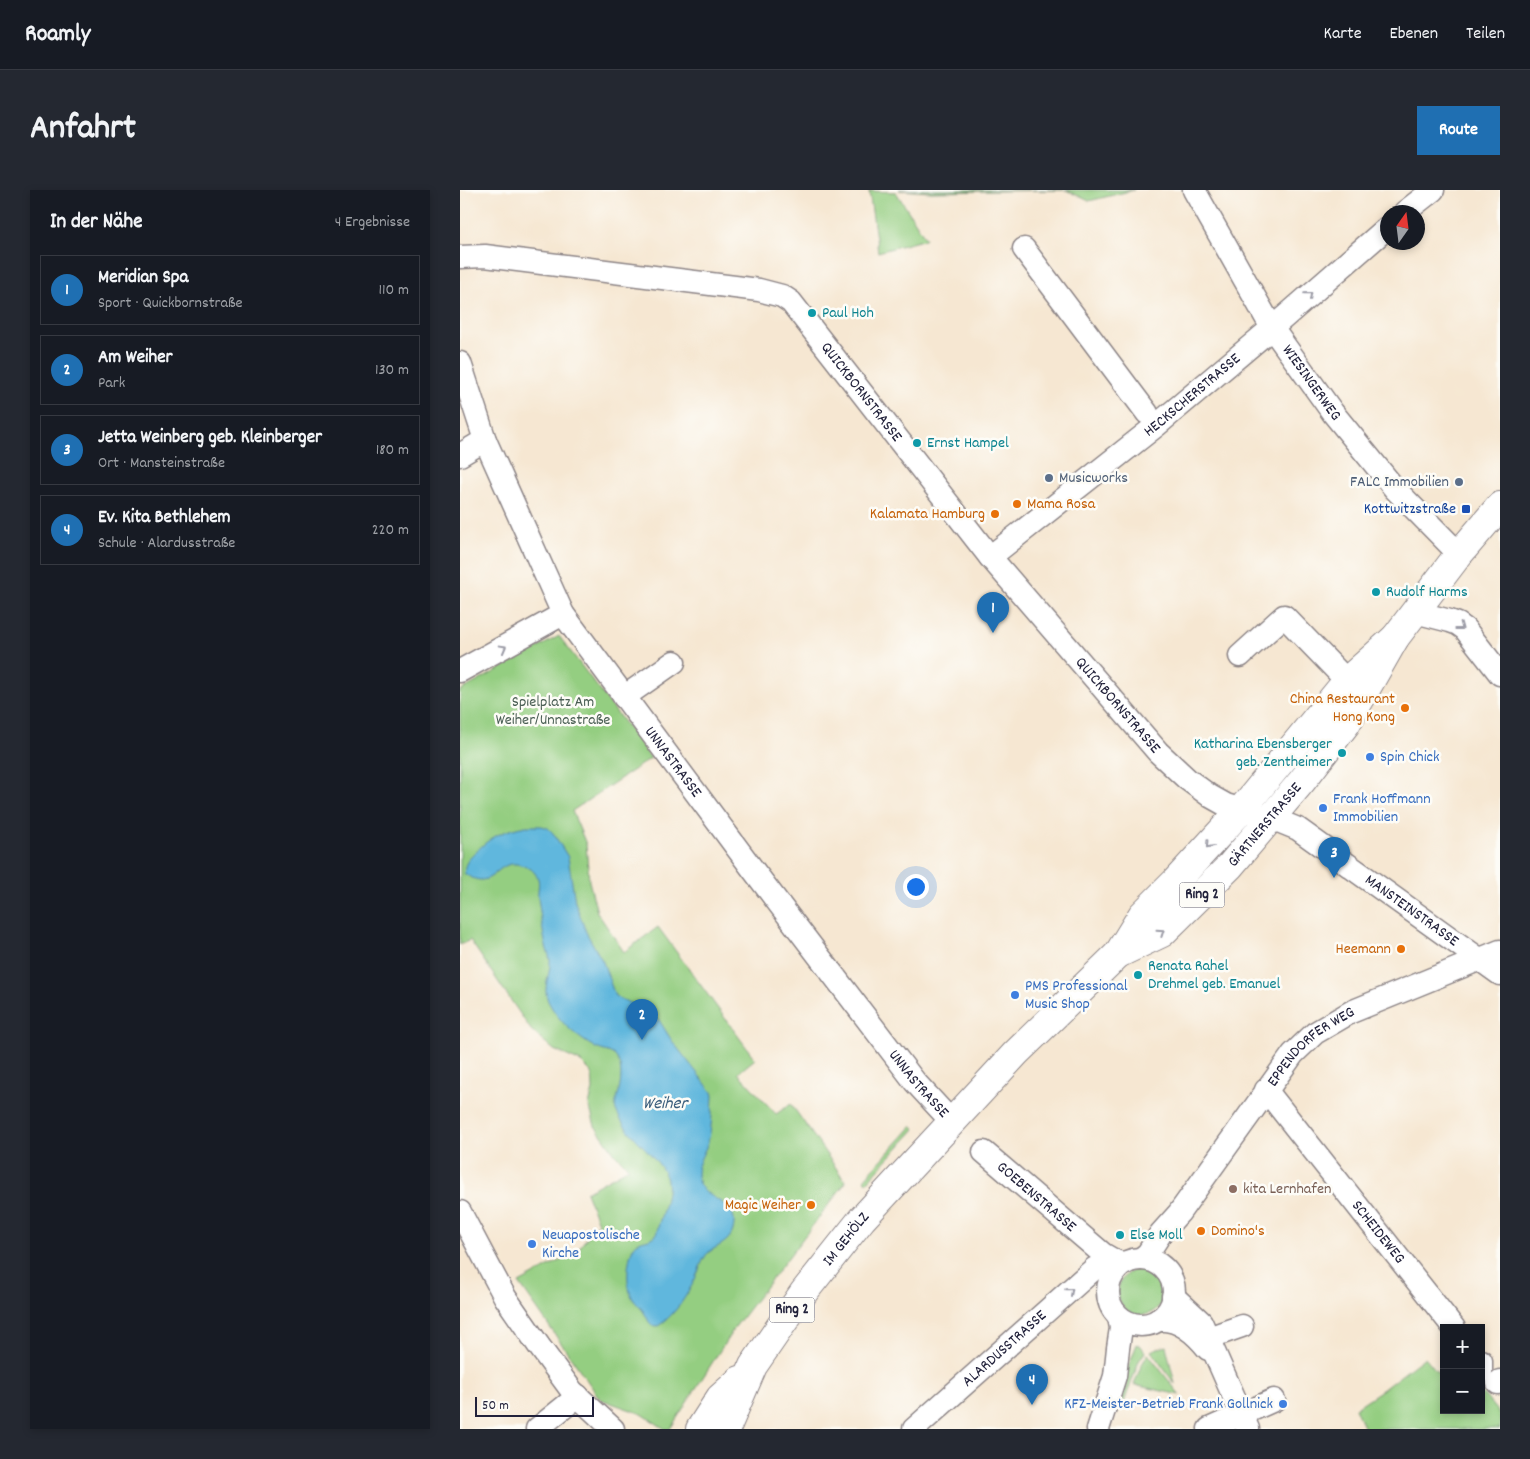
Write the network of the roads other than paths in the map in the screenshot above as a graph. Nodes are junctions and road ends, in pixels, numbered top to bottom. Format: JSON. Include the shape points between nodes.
{"nodes":[{"id":1,"x":1194,"y":190,"type":"edge"},
{"id":2,"x":1433,"y":190,"type":"edge"},
{"id":3,"x":1414,"y":205,"type":"edge"},
{"id":4,"x":1380,"y":234,"type":"edge"},
{"id":5,"x":1024,"y":249,"type":"dead end"},
{"id":6,"x":460,"y":258,"type":"edge"},
{"id":7,"x":1272,"y":328,"type":"junction"},
{"id":8,"x":460,"y":363,"type":"edge"},
{"id":9,"x":1147,"y":413,"type":"dead end"},
{"id":10,"x":485,"y":440,"type":"junction"},
{"id":11,"x":460,"y":454,"type":"edge"},
{"id":12,"x":1500,"y":506,"type":"edge"},
{"id":13,"x":1459,"y":554,"type":"junction"},
{"id":14,"x":990,"y":557,"type":"junction"},
{"id":15,"x":1415,"y":612,"type":"junction"},
{"id":16,"x":563,"y":614,"type":"junction"},
{"id":17,"x":1395,"y":638,"type":"junction"},
{"id":18,"x":1240,"y":656,"type":"dead end"},
{"id":19,"x":674,"y":662,"type":"dead end"},
{"id":20,"x":460,"y":672,"type":"edge"},
{"id":21,"x":1500,"y":674,"type":"edge"},
{"id":22,"x":1346,"y":681,"type":"junction"},
{"id":23,"x":624,"y":697,"type":"junction"},
{"id":24,"x":1242,"y":809,"type":"junction"},
{"id":25,"x":1271,"y":818,"type":"junction"},
{"id":26,"x":1118,"y":954,"type":"junction"},
{"id":27,"x":1490,"y":956,"type":"edge"},
{"id":28,"x":1500,"y":974,"type":"edge"},
{"id":29,"x":1266,"y":1090,"type":"junction"},
{"id":30,"x":952,"y":1122,"type":"junction"},
{"id":31,"x":984,"y":1152,"type":"dead end"},
{"id":32,"x":460,"y":1212,"type":"edge"},
{"id":33,"x":1179,"y":1213,"type":"junction"},
{"id":34,"x":1087,"y":1242,"type":"junction"},
{"id":35,"x":1133,"y":1261,"type":"junction"},
{"id":36,"x":1095,"y":1268,"type":"junction"},
{"id":37,"x":1167,"y":1272,"type":"junction"},
{"id":38,"x":1108,"y":1289,"type":"junction"},
{"id":39,"x":1173,"y":1296,"type":"junction"},
{"id":40,"x":1119,"y":1317,"type":"junction"},
{"id":41,"x":1150,"y":1323,"type":"junction"},
{"id":42,"x":1451,"y":1324,"type":"edge"},
{"id":43,"x":1242,"y":1326,"type":"dead end"},
{"id":44,"x":1212,"y":1348,"type":"junction"},
{"id":45,"x":753,"y":1366,"type":"junction"},
{"id":46,"x":1485,"y":1366,"type":"edge"},
{"id":47,"x":1115,"y":1376,"type":"junction"},
{"id":48,"x":1493,"y":1379,"type":"edge"},
{"id":49,"x":578,"y":1396,"type":"junction"},
{"id":50,"x":1274,"y":1400,"type":"dead end"},
{"id":51,"x":1244,"y":1421,"type":"edge"},
{"id":52,"x":537,"y":1429,"type":"edge"},
{"id":53,"x":613,"y":1429,"type":"edge"},
{"id":54,"x":700,"y":1429,"type":"edge"},
{"id":55,"x":726,"y":1429,"type":"edge"},
{"id":56,"x":914,"y":1429,"type":"edge"},
{"id":57,"x":1098,"y":1429,"type":"edge"},
{"id":58,"x":1209,"y":1429,"type":"edge"}],
"edges":[{"from":1,"to":7,"type":"street","name":"WIESINGERWEG"},
{"from":2,"to":3,"type":"street"},
{"from":7,"to":4,"type":"street","name":"HECKSCHERSTRASSE","one_way":true},
{"from":5,"to":9,"type":"street"},
{"from":6,"to":14,"type":"street","name":"QUICKBORNSTRASSE","via":[[485,256],[562,265],[759,290],[782,296],[791,302]]},
{"from":7,"to":13,"type":"street","name":"WIESINGERWEG","via":[[1333,413],[1389,481]]},
{"from":7,"to":14,"type":"street","name":"HECKSCHERSTRASSE","via":[[1157,425]]},
{"from":8,"to":10,"type":"street","name":"UNNASTRASSE"},
{"from":10,"to":11,"type":"street"},
{"from":10,"to":16,"type":"street","name":"UNNASTRASSE"},
{"from":12,"to":13,"type":"main road","name":"GÄRTNERSTRASSE","number":"Ring 2"},
{"from":13,"to":15,"type":"main road","name":"GÄRTNERSTRASSE","number":"Ring 2"},
{"from":14,"to":24,"type":"street","name":"QUICKBORNSTRASSE","via":[[1158,752],[1210,796]]},
{"from":15,"to":17,"type":"main road","name":"GÄRTNERSTRASSE","number":"Ring 2"},
{"from":15,"to":21,"type":"street","one_way":true,"via":[[1465,629]]},
{"from":20,"to":16,"type":"street","one_way":true},
{"from":16,"to":23,"type":"street","name":"UNNASTRASSE"},
{"from":17,"to":22,"type":"main road","name":"GÄRTNERSTRASSE","number":"Ring 2"},
{"from":17,"to":25,"type":"main road","name":"GÄRTNERSTRASSE","number":"Ring 2","via":[[1346,724]]},
{"from":18,"to":22,"type":"street","via":[[1284,616]]},
{"from":19,"to":23,"type":"street"},
{"from":22,"to":24,"type":"main road","name":"GÄRTNERSTRASSE","number":"Ring 2"},
{"from":23,"to":30,"type":"street","name":"UNNASTRASSE","via":[[915,1082]]},
{"from":24,"to":25,"type":"street","name":"QUICKBORNSTRASSE"},
{"from":24,"to":26,"type":"main road","name":"GÄRTNERSTRASSE","number":"Ring 2","one_way":true,"via":[[1142,915]]},
{"from":26,"to":25,"type":"main road","name":"GÄRTNERSTRASSE","number":"Ring 2","one_way":true,"via":[[1162,933],[1218,880]]},
{"from":25,"to":27,"type":"street","name":"MANSTEINSTRASSE","via":[[1298,829]]},
{"from":26,"to":30,"type":"main road","name":"GÄRTNERSTRASSE","number":"Ring 2","via":[[1022,1047]]},
{"from":27,"to":28,"type":"street","name":"MANSTEINSTRASSE"},
{"from":27,"to":29,"type":"street","name":"EPPENDORFER WEG","via":[[1351,1012],[1330,1024],[1304,1042]]},
{"from":29,"to":33,"type":"street","name":"EPPENDORFER WEG"},
{"from":29,"to":42,"type":"street","name":"SCHEIDEWEG"},
{"from":30,"to":45,"type":"main road","name":"IM GEHÖLZ","number":"Ring 2","via":[[862,1219],[804,1292]]},
{"from":31,"to":34,"type":"street","name":"GOEBENSTRASSE"},
{"from":32,"to":49,"type":"street","via":[[505,1297]]},
{"from":33,"to":35,"type":"street","name":"EPPENDORFER WEG","via":[[1148,1253]]},
{"from":33,"to":37,"type":"street","name":"EPPENDORFER WEG"},
{"from":34,"to":35,"type":"street","name":"GOEBENSTRASSE","via":[[1117,1262]]},
{"from":34,"to":36,"type":"street","name":"GOEBENSTRASSE"},
{"from":35,"to":37,"type":"street","via":[[1155,1262]]},
{"from":35,"to":38,"type":"street","name":"EPPENDORFER WEG","via":[[1112,1276]]},
{"from":36,"to":38,"type":"street","name":"GOEBENSTRASSE"},
{"from":56,"to":36,"type":"street","name":"ALARDUSSTRASSE","one_way":true},
{"from":37,"to":39,"type":"street","name":"EPPENDORFER WEG"},
{"from":38,"to":40,"type":"street","via":[[1110,1304]]},
{"from":39,"to":41,"type":"street","via":[[1168,1311]]},
{"from":39,"to":44,"type":"street","via":[[1196,1317]]},
{"from":40,"to":41,"type":"street","via":[[1128,1322]]},
{"from":40,"to":47,"type":"street","via":[[1122,1328]]},
{"from":41,"to":44,"type":"street","via":[[1173,1322]]},
{"from":41,"to":47,"type":"street","via":[[1136,1334]]},
{"from":43,"to":44,"type":"street"},
{"from":44,"to":51,"type":"street"},
{"from":45,"to":54,"type":"main road","name":"IM GEHÖLZ","number":"Ring 2","via":[[720,1398]]},
{"from":45,"to":55,"type":"main road","name":"IM GEHÖLZ","number":"Ring 2"},
{"from":46,"to":48,"type":"street"},
{"from":47,"to":57,"type":"street"},
{"from":49,"to":52,"type":"street"},
{"from":49,"to":53,"type":"street"},
{"from":50,"to":51,"type":"street"},
{"from":51,"to":58,"type":"street"}]}
